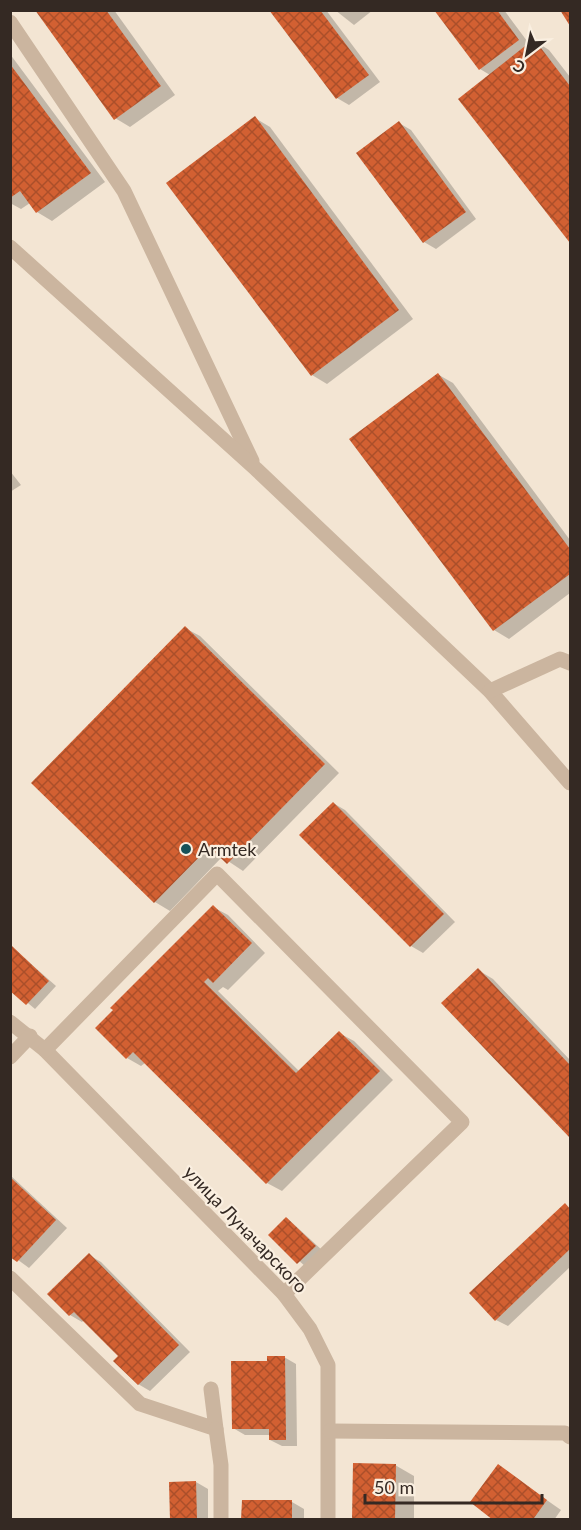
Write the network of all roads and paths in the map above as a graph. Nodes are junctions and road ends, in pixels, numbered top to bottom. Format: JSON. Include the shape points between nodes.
{"nodes":[{"id":1,"x":10,"y":22,"type":"edge"},
{"id":2,"x":10,"y":247,"type":"edge"},
{"id":3,"x":256,"y":469,"type":"junction"},
{"id":4,"x":570,"y":663,"type":"edge"},
{"id":5,"x":490,"y":690,"type":"junction"},
{"id":6,"x":570,"y":783,"type":"edge"},
{"id":7,"x":10,"y":1022,"type":"edge"},
{"id":8,"x":30,"y":1035,"type":"junction"},
{"id":9,"x":45,"y":1050,"type":"junction"},
{"id":10,"x":10,"y":1057,"type":"edge"},
{"id":11,"x":10,"y":1278,"type":"edge"},
{"id":12,"x":284,"y":1294,"type":"junction"},
{"id":13,"x":211,"y":1389,"type":"dead end"},
{"id":14,"x":216,"y":1429,"type":"junction"},
{"id":15,"x":330,"y":1431,"type":"junction"},
{"id":16,"x":570,"y":1437,"type":"edge"},
{"id":17,"x":221,"y":1520,"type":"edge"},
{"id":18,"x":328,"y":1520,"type":"edge"}],
"edges":[{"from":1,"to":3,"type":"street","via":[[124,191]]},
{"from":2,"to":3,"type":"street"},
{"from":3,"to":5,"type":"street"},
{"from":4,"to":5,"type":"street","via":[[560,659]]},
{"from":5,"to":6,"type":"street"},
{"from":7,"to":8,"type":"street","name":"улица Луначарского"},
{"from":8,"to":9,"type":"street","name":"улица Луначарского"},
{"from":8,"to":10,"type":"street"},
{"from":9,"to":12,"type":"street","name":"улица Луначарского"},
{"from":9,"to":12,"type":"street","via":[[217,874],[462,1122]]},
{"from":11,"to":14,"type":"street","via":[[140,1404]]},
{"from":12,"to":15,"type":"street","name":"улица Луначарского","via":[[310,1329],[328,1365]]},
{"from":13,"to":14,"type":"street"},
{"from":14,"to":17,"type":"street","via":[[221,1465]]},
{"from":15,"to":16,"type":"street","via":[[565,1432]]},
{"from":15,"to":18,"type":"street","name":"улица Луначарского"}]}
